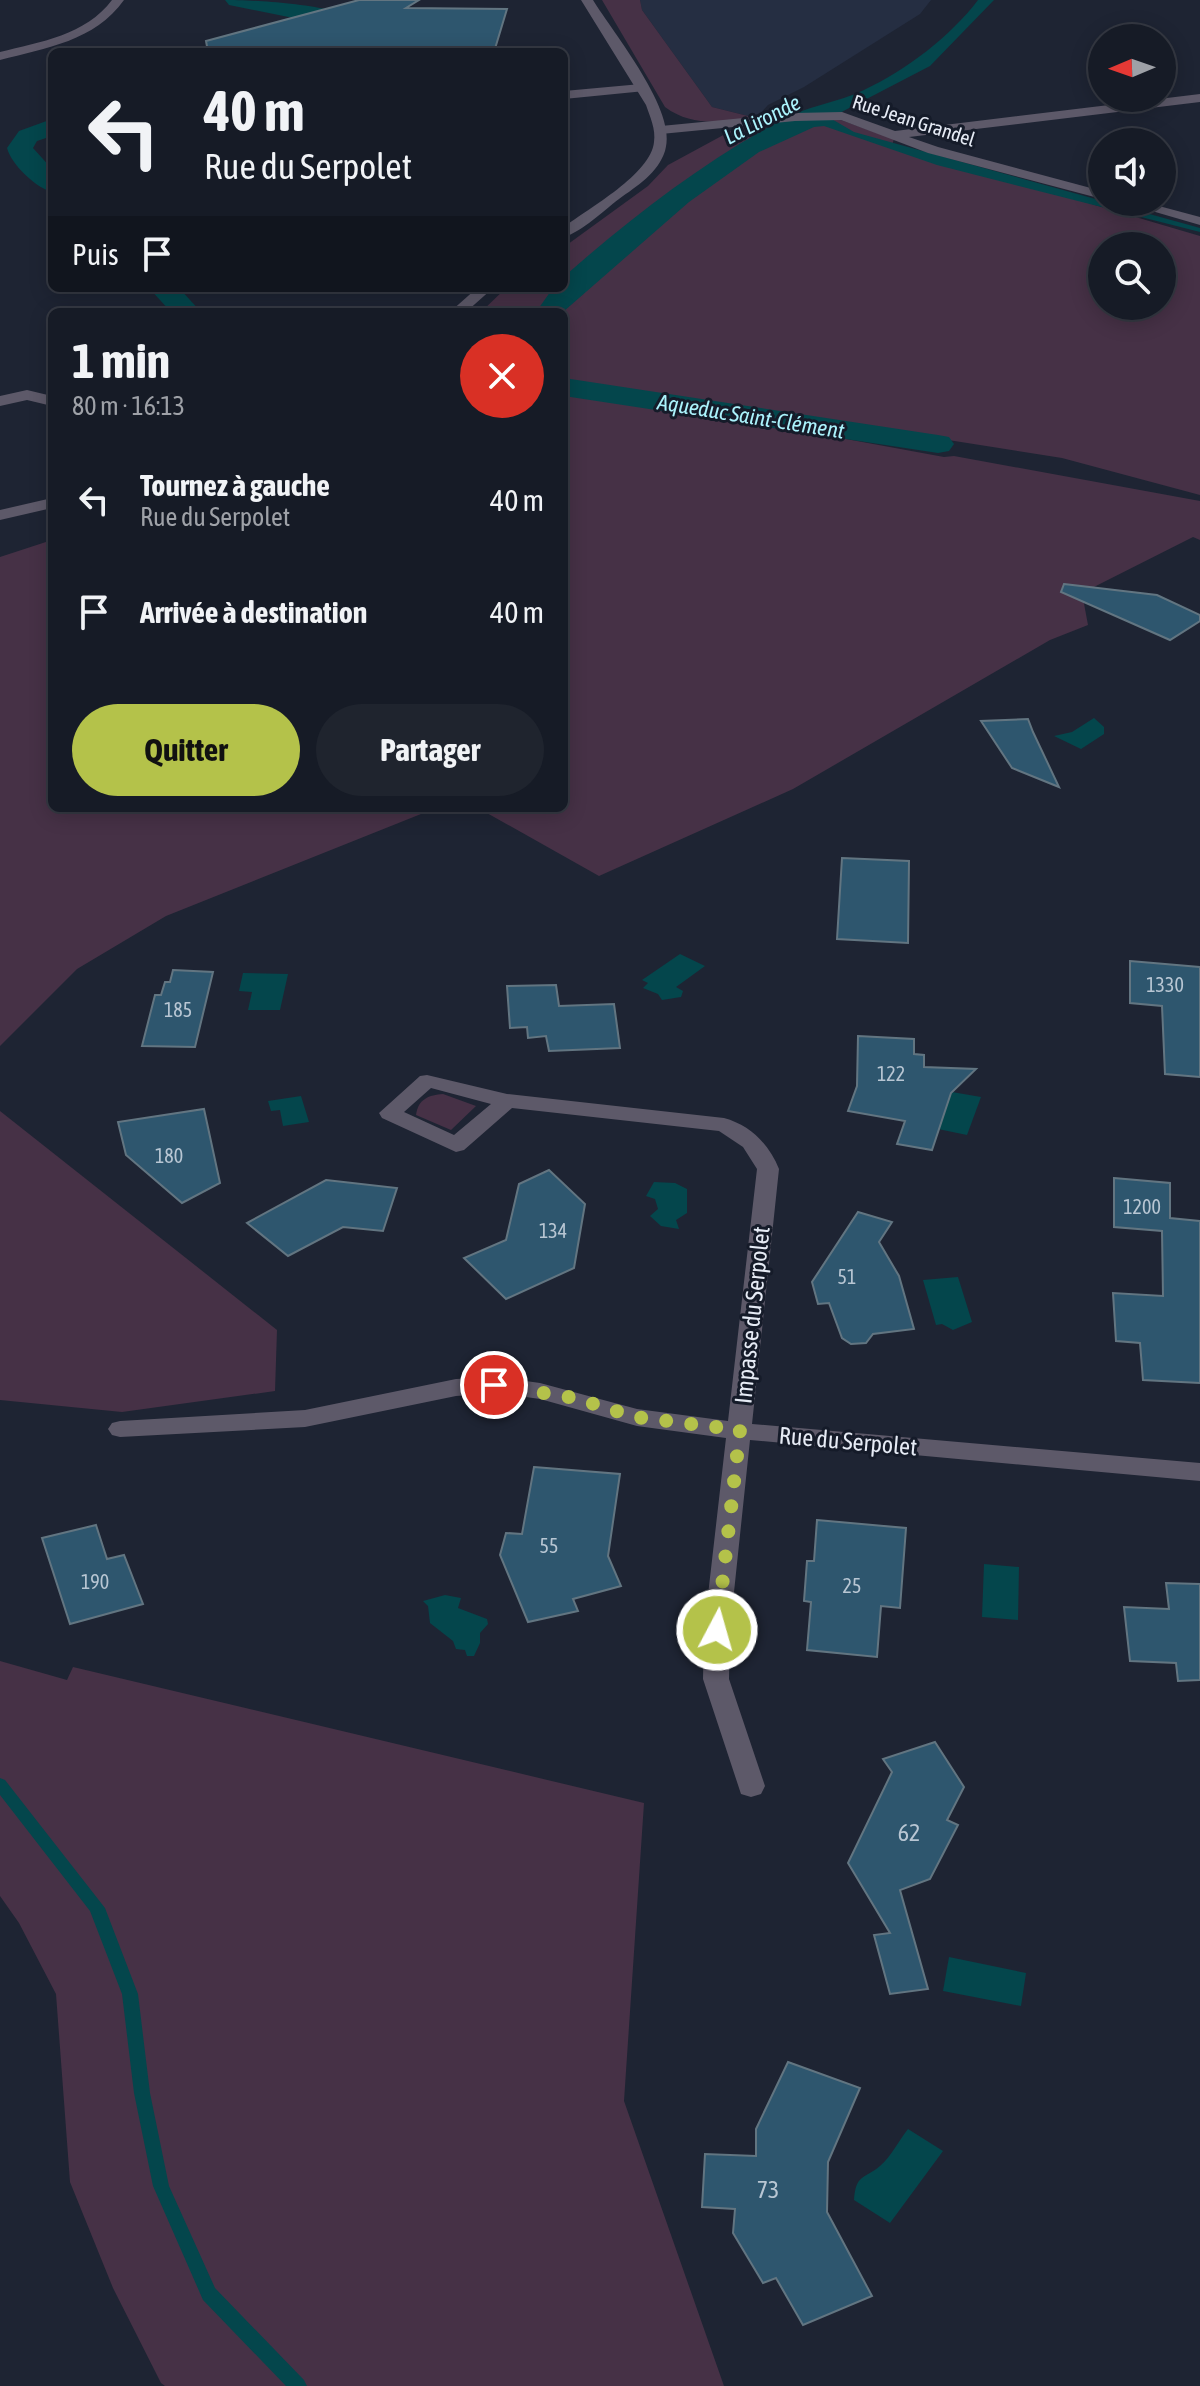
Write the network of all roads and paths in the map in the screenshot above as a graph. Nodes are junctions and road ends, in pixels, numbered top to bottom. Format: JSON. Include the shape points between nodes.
{"nodes":[{"id":1,"x":118,"y":0,"type":"edge"},
{"id":2,"x":587,"y":0,"type":"edge"},
{"id":3,"x":0,"y":56,"type":"edge"},
{"id":4,"x":641,"y":88,"type":"junction"},
{"id":5,"x":568,"y":95,"type":"edge"},
{"id":6,"x":1200,"y":98,"type":"edge"},
{"id":7,"x":661,"y":130,"type":"junction"},
{"id":8,"x":894,"y":134,"type":"junction"},
{"id":9,"x":1088,"y":191,"type":"edge"},
{"id":10,"x":1176,"y":215,"type":"edge"},
{"id":11,"x":1200,"y":221,"type":"edge"},
{"id":12,"x":568,"y":230,"type":"edge"},
{"id":13,"x":481,"y":292,"type":"edge"},
{"id":14,"x":462,"y":308,"type":"edge"},
{"id":15,"x":48,"y":400,"type":"edge"},
{"id":16,"x":0,"y":401,"type":"edge"},
{"id":17,"x":48,"y":504,"type":"edge"},
{"id":18,"x":0,"y":515,"type":"edge"},
{"id":19,"x":507,"y":1101,"type":"dead end"},
{"id":20,"x":120,"y":1429,"type":"dead end"},
{"id":21,"x":740,"y":1430,"type":"junction"},
{"id":22,"x":1200,"y":1472,"type":"edge"},
{"id":23,"x":751,"y":1786,"type":"dead end"}],
"edges":[{"from":1,"to":3,"type":"street","via":[[110,15],[89,28]]},
{"from":2,"to":4,"type":"street"},
{"from":4,"to":5,"type":"street"},
{"from":4,"to":7,"type":"street"},
{"from":6,"to":8,"type":"street"},
{"from":7,"to":8,"type":"street","name":"Rue Jean Grandel","via":[[842,116]]},
{"from":7,"to":12,"type":"street","via":[[660,150],[644,174]]},
{"from":8,"to":9,"type":"street","name":"Rue Jean Grandel","via":[[933,150]]},
{"from":10,"to":11,"type":"street"},
{"from":13,"to":14,"type":"street"},
{"from":15,"to":16,"type":"street","via":[[27,395]]},
{"from":17,"to":18,"type":"street"},
{"from":19,"to":21,"type":"street","name":"Impasse du Serpolet","via":[[724,1125],[764,1156],[768,1169]]},
{"from":20,"to":21,"type":"street","name":"Rue du Serpolet","via":[[310,1418],[494,1385],[575,1398],[635,1417]]},
{"from":21,"to":22,"type":"street","name":"Rue du Serpolet"},
{"from":21,"to":23,"type":"street","name":"Impasse du Serpolet","via":[[716,1679]]}]}
